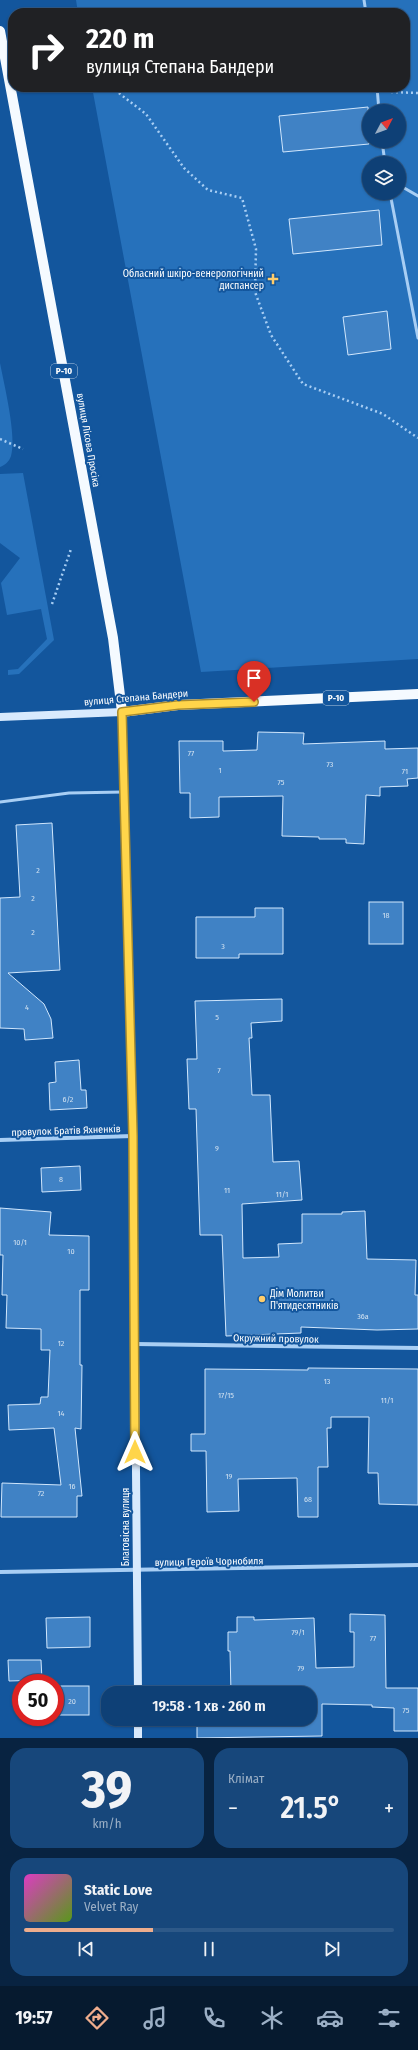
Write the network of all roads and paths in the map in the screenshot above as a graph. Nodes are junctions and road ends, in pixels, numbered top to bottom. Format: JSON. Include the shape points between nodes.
{"nodes":[{"id":1,"x":0,"y":31,"type":"edge"},
{"id":2,"x":8,"y":74,"type":"edge"},
{"id":3,"x":11,"y":92,"type":"edge"},
{"id":4,"x":117,"y":92,"type":"edge"},
{"id":5,"x":378,"y":92,"type":"joint"},
{"id":6,"x":418,"y":93,"type":"edge"},
{"id":7,"x":379,"y":104,"type":"edge"},
{"id":8,"x":406,"y":189,"type":"edge"},
{"id":9,"x":418,"y":196,"type":"edge"},
{"id":10,"x":391,"y":200,"type":"edge"},
{"id":11,"x":418,"y":338,"type":"edge"},
{"id":12,"x":418,"y":438,"type":"edge"},
{"id":13,"x":0,"y":440,"type":"edge"},
{"id":14,"x":23,"y":449,"type":"dead end"},
{"id":15,"x":71,"y":549,"type":"dead end"},
{"id":16,"x":52,"y":604,"type":"dead end"},
{"id":17,"x":418,"y":694,"type":"edge"},
{"id":18,"x":122,"y":712,"type":"junction"},
{"id":19,"x":0,"y":717,"type":"edge"},
{"id":20,"x":124,"y":792,"type":"junction"},
{"id":21,"x":0,"y":802,"type":"edge"},
{"id":22,"x":133,"y":1136,"type":"junction"},
{"id":23,"x":0,"y":1140,"type":"edge"},
{"id":24,"x":135,"y":1344,"type":"junction"},
{"id":25,"x":418,"y":1348,"type":"edge"},
{"id":26,"x":418,"y":1565,"type":"edge"},
{"id":27,"x":136,"y":1570,"type":"junction"},
{"id":28,"x":0,"y":1572,"type":"edge"},
{"id":29,"x":138,"y":1686,"type":"edge"},
{"id":30,"x":138,"y":1726,"type":"edge"},
{"id":31,"x":138,"y":1738,"type":"edge"}],
"edges":[{"from":1,"to":2,"type":"main road","name":"вулиця Лісова Просіка","number":"Р-10"},
{"from":3,"to":18,"type":"main road","name":"вулиця Лісова Просіка","number":"Р-10","via":[[113,638]]},
{"from":4,"to":12,"type":"path","via":[[146,114],[184,168],[208,190],[242,198],[256,249],[254,292],[271,335],[303,384],[383,414]]},
{"from":5,"to":6,"type":"path"},
{"from":5,"to":7,"type":"lane"},
{"from":8,"to":9,"type":"lane"},
{"from":10,"to":11,"type":"lane"},
{"from":13,"to":14,"type":"path"},
{"from":15,"to":16,"type":"path"},
{"from":17,"to":18,"type":"main road","name":"вулиця Степана Бандери","number":"Р-10","via":[[178,705]]},
{"from":18,"to":19,"type":"main road","name":"вулиця Степана Бандери"},
{"from":18,"to":20,"type":"main road","name":"Благовісна вулиця"},
{"from":20,"to":21,"type":"lane","via":[[69,793]]},
{"from":20,"to":22,"type":"main road","name":"Благовісна вулиця"},
{"from":22,"to":23,"type":"street","name":"провулок Братів Яхненків"},
{"from":22,"to":24,"type":"main road","name":"Благовісна вулиця"},
{"from":24,"to":25,"type":"street","name":"Окружний провулок"},
{"from":24,"to":27,"type":"main road","name":"Благовісна вулиця"},
{"from":26,"to":27,"type":"street","name":"вулиця Героїв Чорнобиля"},
{"from":27,"to":28,"type":"street","name":"вулиця Героїв Чорнобиля"},
{"from":27,"to":29,"type":"main road","name":"Благовісна вулиця"},
{"from":30,"to":31,"type":"main road"}]}
